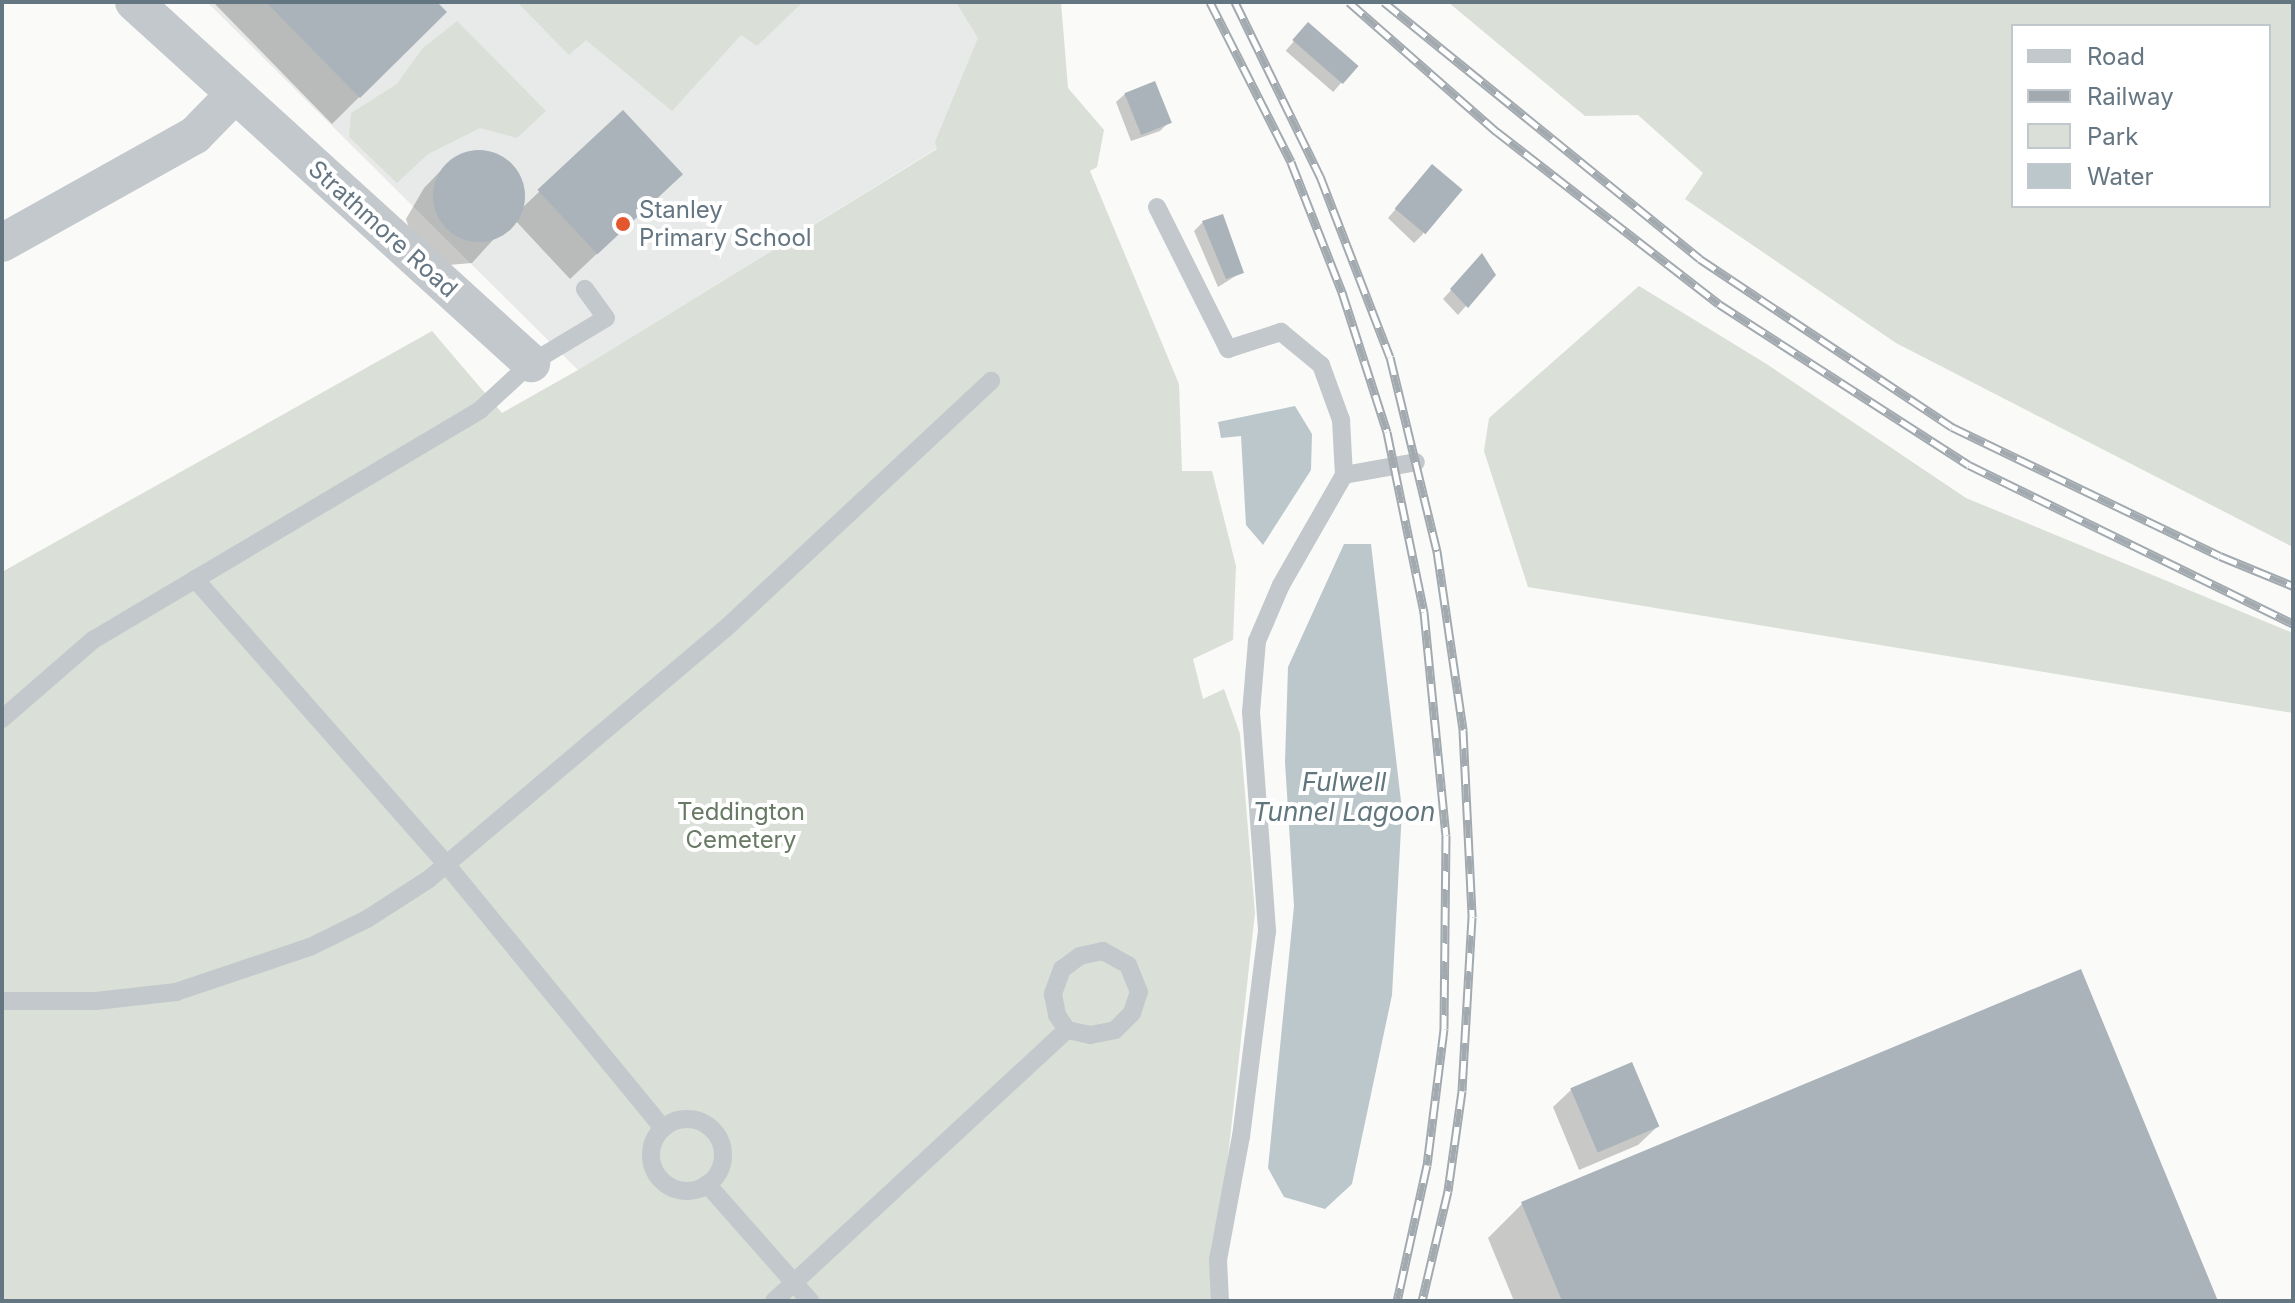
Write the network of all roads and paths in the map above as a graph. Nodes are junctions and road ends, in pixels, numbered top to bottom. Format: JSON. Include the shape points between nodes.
{"nodes":[{"id":1,"x":134,"y":2,"type":"edge"},
{"id":2,"x":235,"y":94,"type":"junction"},
{"id":3,"x":1157,"y":207,"type":"dead end"},
{"id":4,"x":2,"y":243,"type":"edge"},
{"id":5,"x":585,"y":289,"type":"dead end"},
{"id":6,"x":531,"y":363,"type":"junction"},
{"id":7,"x":991,"y":381,"type":"dead end"},
{"id":8,"x":1416,"y":462,"type":"dead end"},
{"id":9,"x":1344,"y":475,"type":"junction"},
{"id":10,"x":195,"y":579,"type":"junction"},
{"id":11,"x":2,"y":719,"type":"edge"},
{"id":12,"x":446,"y":864,"type":"junction"},
{"id":13,"x":2,"y":1001,"type":"edge"},
{"id":14,"x":1067,"y":1030,"type":"junction"},
{"id":15,"x":663,"y":1128,"type":"junction"},
{"id":16,"x":707,"y":1184,"type":"junction"},
{"id":17,"x":794,"y":1282,"type":"junction"},
{"id":18,"x":774,"y":1301,"type":"edge"},
{"id":19,"x":810,"y":1301,"type":"edge"},
{"id":20,"x":1220,"y":1301,"type":"edge"}],
"edges":[{"from":1,"to":2,"type":"street","name":"Strathmore Road"},
{"from":2,"to":4,"type":"street","via":[[195,135]]},
{"from":2,"to":6,"type":"street","name":"Strathmore Road"},
{"from":3,"to":9,"type":"lane","via":[[1228,349],[1281,332],[1321,365],[1341,420]]},
{"from":5,"to":6,"type":"lane","via":[[606,318]]},
{"from":6,"to":10,"type":"lane","via":[[480,410]]},
{"from":7,"to":12,"type":"lane","via":[[725,629]]},
{"from":8,"to":9,"type":"lane"},
{"from":9,"to":20,"type":"lane","via":[[1281,585],[1257,641],[1251,712],[1267,931],[1241,1136],[1218,1260]]},
{"from":10,"to":11,"type":"lane","via":[[93,640]]},
{"from":10,"to":12,"type":"lane"},
{"from":12,"to":13,"type":"lane","via":[[367,919],[324,940],[176,992],[96,1001]]},
{"from":12,"to":15,"type":"lane"},
{"from":14,"to":14,"type":"lane","via":[[1090,1035],[1115,1030],[1132,1013],[1139,992],[1128,965],[1103,951],[1080,956],[1062,969],[1053,994]]},
{"from":14,"to":17,"type":"lane"},
{"from":15,"to":16,"type":"lane","via":[[651,1155],[660,1179],[682,1191]]},
{"from":15,"to":16,"type":"lane","via":[[686,1119],[710,1126],[719,1136],[722,1165]]},
{"from":16,"to":17,"type":"lane"},
{"from":17,"to":18,"type":"lane"},
{"from":17,"to":19,"type":"lane"}]}
